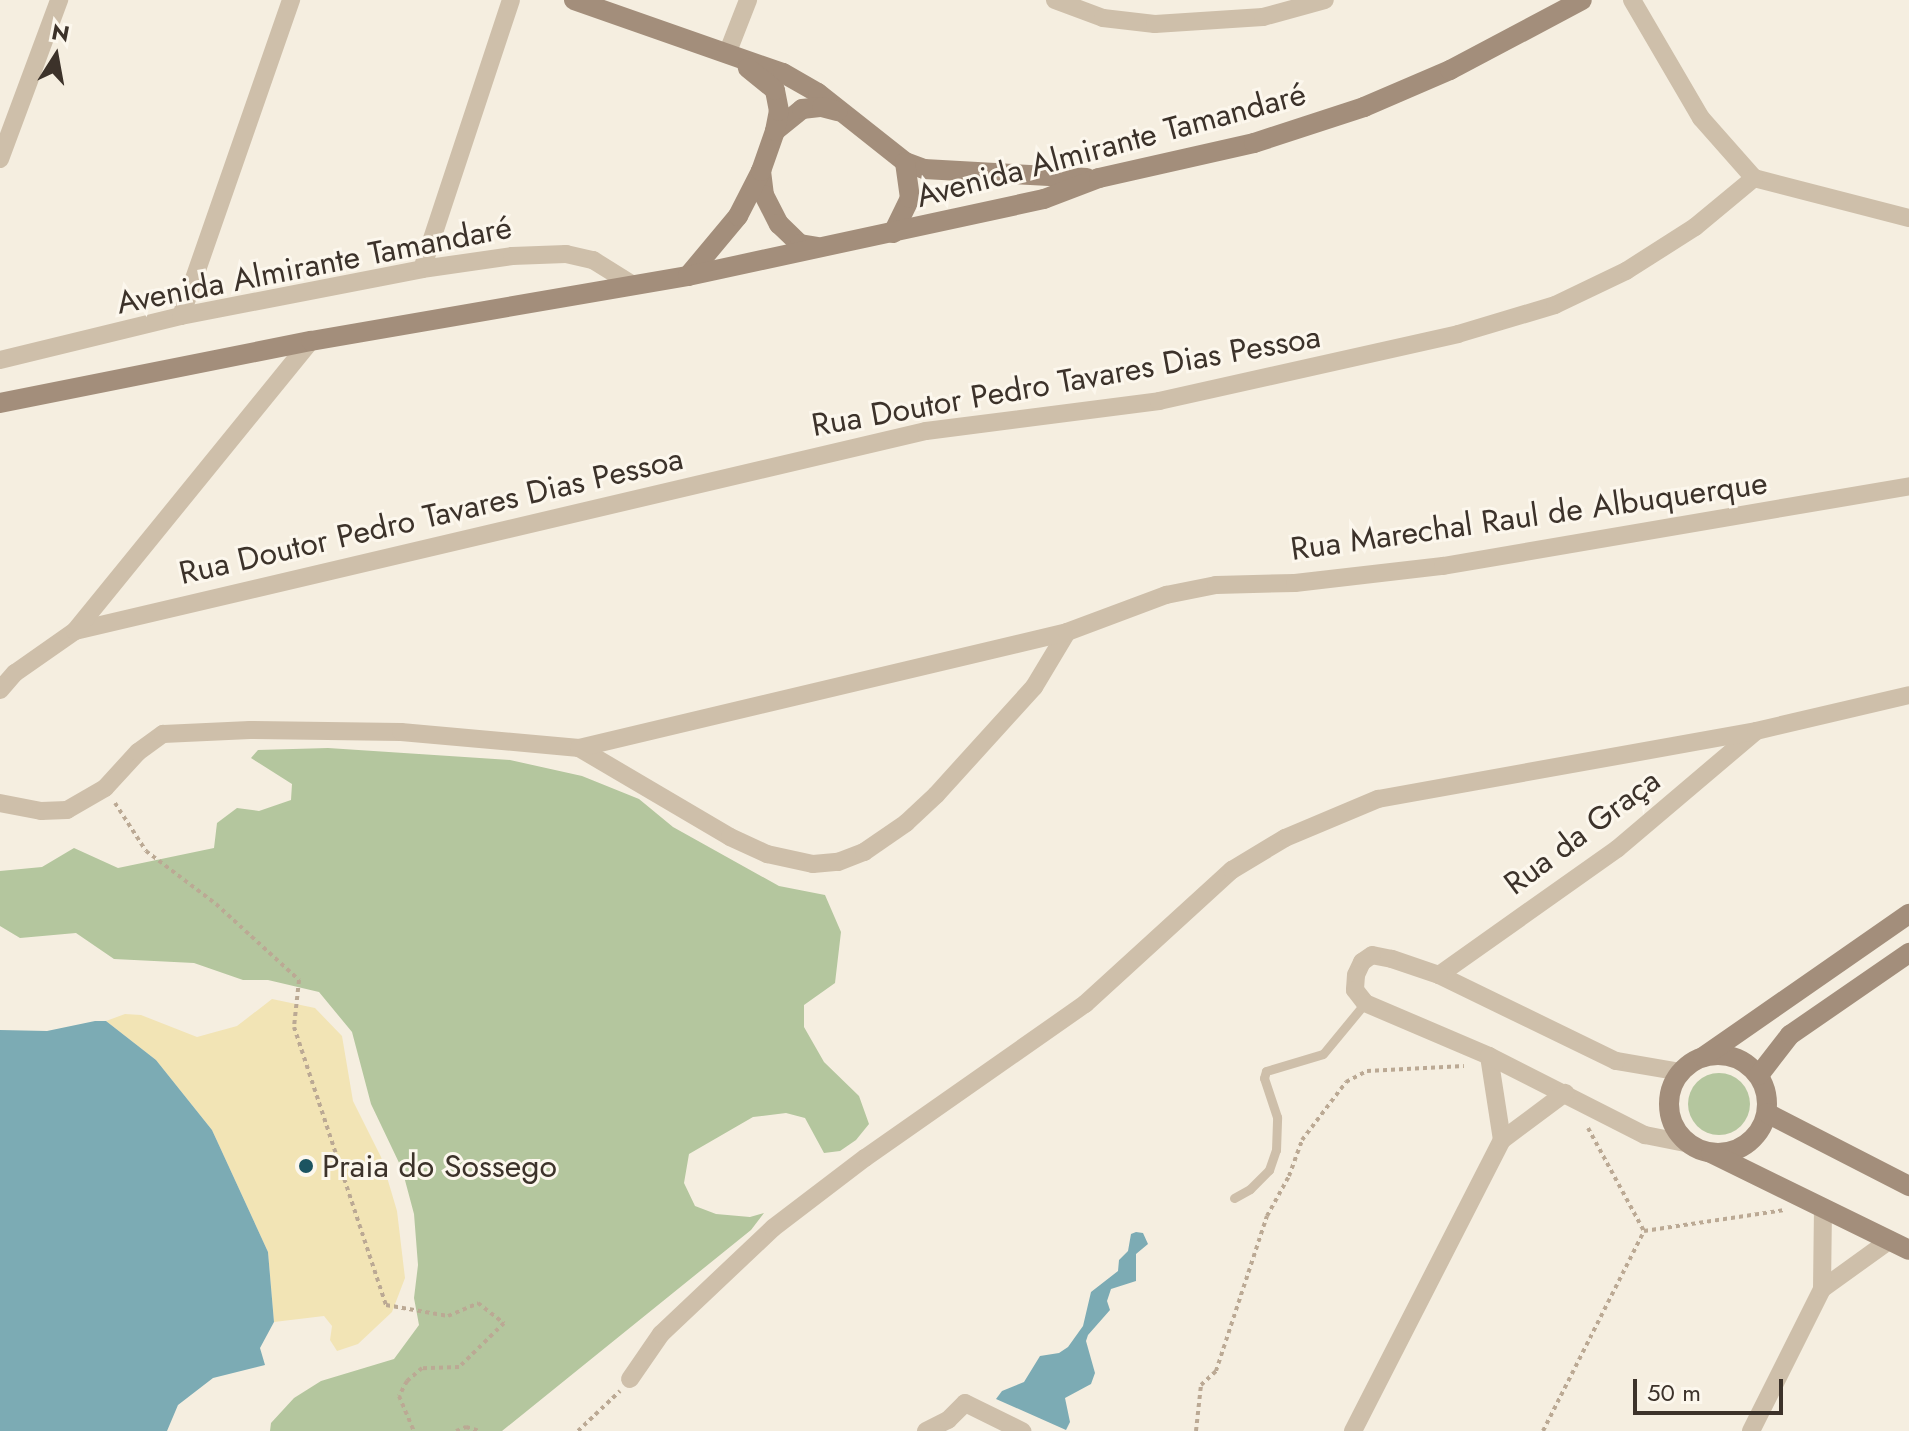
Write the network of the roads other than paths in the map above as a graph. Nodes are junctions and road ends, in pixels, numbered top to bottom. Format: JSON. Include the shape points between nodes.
{"nodes":[{"id":1,"x":59,"y":0,"type":"edge"},
{"id":2,"x":291,"y":0,"type":"edge"},
{"id":3,"x":511,"y":0,"type":"edge"},
{"id":4,"x":574,"y":0,"type":"edge"},
{"id":5,"x":748,"y":0,"type":"edge"},
{"id":6,"x":1055,"y":0,"type":"edge"},
{"id":7,"x":1325,"y":0,"type":"edge"},
{"id":8,"x":1582,"y":0,"type":"edge"},
{"id":9,"x":1632,"y":0,"type":"edge"},
{"id":10,"x":727,"y":54,"type":"junction"},
{"id":11,"x":847,"y":115,"type":"junction"},
{"id":12,"x":775,"y":131,"type":"junction"},
{"id":13,"x":0,"y":159,"type":"edge"},
{"id":14,"x":905,"y":162,"type":"junction"},
{"id":15,"x":761,"y":171,"type":"junction"},
{"id":16,"x":1099,"y":178,"type":"junction"},
{"id":17,"x":1754,"y":178,"type":"junction"},
{"id":18,"x":1909,"y":218,"type":"edge"},
{"id":19,"x":893,"y":233,"type":"junction"},
{"id":20,"x":821,"y":248,"type":"junction"},
{"id":21,"x":422,"y":269,"type":"junction"},
{"id":22,"x":688,"y":276,"type":"junction"},
{"id":23,"x":633,"y":285,"type":"junction"},
{"id":24,"x":181,"y":316,"type":"junction"},
{"id":25,"x":311,"y":341,"type":"junction"},
{"id":26,"x":0,"y":360,"type":"edge"},
{"id":27,"x":0,"y":403,"type":"edge"},
{"id":28,"x":1909,"y":486,"type":"edge"},
{"id":29,"x":75,"y":631,"type":"junction"},
{"id":30,"x":1067,"y":632,"type":"junction"},
{"id":31,"x":0,"y":690,"type":"edge"},
{"id":32,"x":1909,"y":695,"type":"edge"},
{"id":33,"x":1756,"y":731,"type":"junction"},
{"id":34,"x":579,"y":748,"type":"junction"},
{"id":35,"x":0,"y":803,"type":"edge"},
{"id":36,"x":1909,"y":914,"type":"edge"},
{"id":37,"x":1909,"y":953,"type":"edge"},
{"id":38,"x":1439,"y":975,"type":"junction"},
{"id":39,"x":1365,"y":1003,"type":"junction"},
{"id":40,"x":1703,"y":1057,"type":"junction"},
{"id":41,"x":1490,"y":1060,"type":"junction"},
{"id":42,"x":1681,"y":1072,"type":"junction"},
{"id":43,"x":1759,"y":1075,"type":"junction"},
{"id":44,"x":1568,"y":1095,"type":"junction"},
{"id":45,"x":1767,"y":1113,"type":"junction"},
{"id":46,"x":1502,"y":1140,"type":"junction"},
{"id":47,"x":1690,"y":1144,"type":"junction"},
{"id":48,"x":1711,"y":1153,"type":"junction"},
{"id":49,"x":1909,"y":1186,"type":"edge"},
{"id":50,"x":1234,"y":1198,"type":"dead end"},
{"id":51,"x":1821,"y":1206,"type":"junction"},
{"id":52,"x":1900,"y":1245,"type":"edge"},
{"id":53,"x":1822,"y":1289,"type":"junction"},
{"id":54,"x":630,"y":1379,"type":"road end"},
{"id":55,"x":926,"y":1431,"type":"edge"},
{"id":56,"x":1022,"y":1431,"type":"edge"},
{"id":57,"x":1353,"y":1431,"type":"edge"},
{"id":58,"x":1751,"y":1431,"type":"edge"}],
"edges":[{"from":1,"to":13,"type":"street"},
{"from":2,"to":24,"type":"street"},
{"from":3,"to":21,"type":"street"},
{"from":4,"to":10,"type":"street"},
{"from":5,"to":10,"type":"street"},
{"from":6,"to":7,"type":"street","via":[[1103,18],[1155,24],[1263,17]]},
{"from":8,"to":16,"type":"street","name":"Avenida Almirante Tamandaré","via":[[1450,70],[1364,107],[1254,143]]},
{"from":9,"to":17,"type":"street","via":[[1701,118]]},
{"from":10,"to":11,"type":"street","via":[[783,73]]},
{"from":10,"to":12,"type":"street","via":[[775,90]]},
{"from":11,"to":12,"type":"street","via":[[822,107],[802,109]]},
{"from":11,"to":14,"type":"street"},
{"from":12,"to":15,"type":"street"},
{"from":14,"to":16,"type":"street","via":[[943,172]]},
{"from":14,"to":19,"type":"street","via":[[910,198]]},
{"from":15,"to":20,"type":"street","via":[[764,195],[779,224],[800,244]]},
{"from":15,"to":22,"type":"street","via":[[730,228]]},
{"from":16,"to":19,"type":"street","name":"Avenida Almirante Tamandaré","via":[[1044,199]]},
{"from":17,"to":18,"type":"street"},
{"from":17,"to":29,"type":"street","name":"Rua Doutor Pedro Tavares Dias Pessoa","via":[[1695,227],[1626,271],[1555,305],[1458,334],[1159,401],[926,431]]},
{"from":19,"to":20,"type":"street","name":"Avenida Almirante Tamandaré"},
{"from":20,"to":22,"type":"street","name":"Avenida Almirante Tamandaré"},
{"from":21,"to":23,"type":"street","name":"Avenida Almirante Tamandaré","via":[[566,254],[600,263]]},
{"from":21,"to":24,"type":"street","name":"Avenida Almirante Tamandaré"},
{"from":22,"to":23,"type":"street","name":"Avenida Almirante Tamandaré"},
{"from":23,"to":25,"type":"street","name":"Avenida Almirante Tamandaré"},
{"from":24,"to":26,"type":"street","name":"Avenida Almirante Tamandaré"},
{"from":25,"to":27,"type":"street","name":"Avenida Almirante Tamandaré"},
{"from":25,"to":29,"type":"street"},
{"from":28,"to":30,"type":"street","name":"Rua Marechal Raul de Albuquerque","via":[[1443,566],[1295,583],[1216,585],[1166,595]]},
{"from":29,"to":31,"type":"street","via":[[15,673]]},
{"from":30,"to":34,"type":"street","name":"Rua Marechal Raul de Albuquerque"},
{"from":30,"to":34,"type":"street","name":"Rua Marechal Raul de Albuquerque","via":[[1034,687],[944,788],[885,838],[838,862],[813,864],[767,854]]},
{"from":32,"to":33,"type":"street"},
{"from":33,"to":38,"type":"street","name":"Rua da Graça","via":[[1617,849]]},
{"from":33,"to":54,"type":"street","via":[[1378,799],[1257,854],[1192,905],[1085,1004],[773,1228],[661,1334]]},
{"from":34,"to":35,"type":"street","name":"Rua Marechal Raul de Albuquerque","via":[[401,732],[163,734],[105,788],[67,810]]},
{"from":36,"to":40,"type":"street"},
{"from":37,"to":43,"type":"street","via":[[1790,1035]]},
{"from":38,"to":39,"type":"street","via":[[1372,955],[1356,975],[1355,990]]},
{"from":38,"to":42,"type":"street","via":[[1616,1061]]},
{"from":39,"to":41,"type":"street"},
{"from":39,"to":50,"type":"lane","via":[[1323,1054],[1266,1071],[1277,1117],[1276,1150],[1269,1170]]},
{"from":40,"to":42,"type":"street"},
{"from":40,"to":43,"type":"street","via":[[1734,1057]]},
{"from":41,"to":44,"type":"street"},
{"from":41,"to":46,"type":"street"},
{"from":42,"to":47,"type":"street","via":[[1673,1084],[1670,1113],[1674,1127]]},
{"from":43,"to":45,"type":"street"},
{"from":44,"to":46,"type":"street"},
{"from":44,"to":47,"type":"street","via":[[1645,1135]]},
{"from":45,"to":48,"type":"street","via":[[1753,1139]]},
{"from":45,"to":49,"type":"street"},
{"from":46,"to":57,"type":"street"},
{"from":47,"to":48,"type":"street"},
{"from":48,"to":51,"type":"street"},
{"from":51,"to":52,"type":"street"},
{"from":51,"to":53,"type":"street"},
{"from":52,"to":53,"type":"street"},
{"from":53,"to":58,"type":"street"},
{"from":55,"to":56,"type":"street","via":[[965,1403]]}]}
